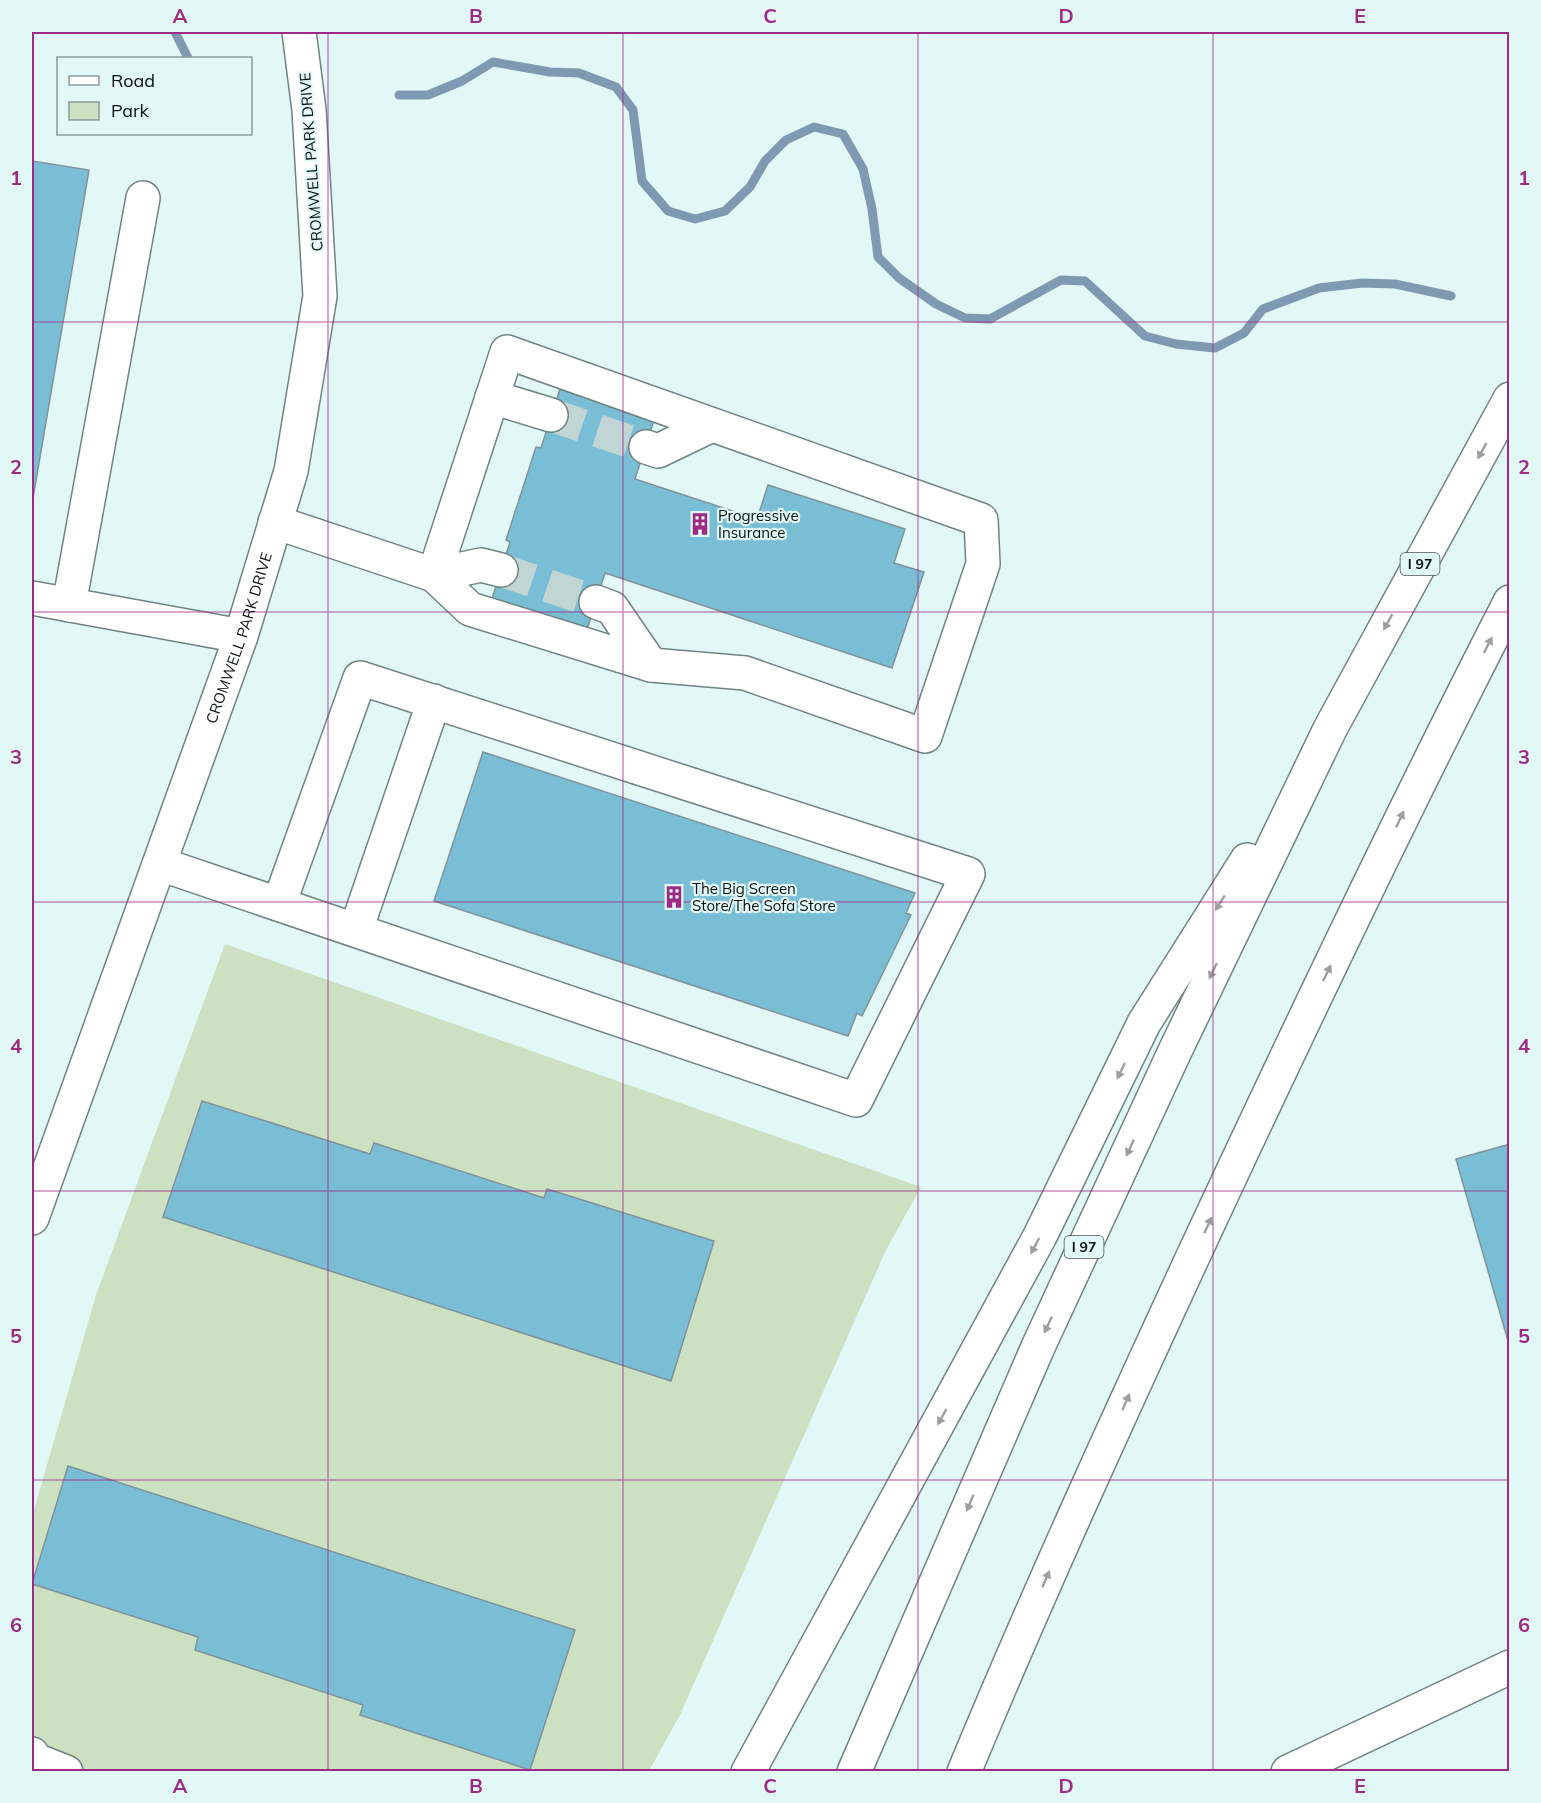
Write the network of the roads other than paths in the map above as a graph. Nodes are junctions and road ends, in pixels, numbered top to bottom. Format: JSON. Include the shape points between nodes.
{"nodes":[{"id":1,"x":299,"y":32,"type":"edge"},
{"id":2,"x":143,"y":198,"type":"dead end"},
{"id":3,"x":492,"y":397,"type":"junction"},
{"id":4,"x":1509,"y":399,"type":"edge"},
{"id":5,"x":551,"y":415,"type":"tunnel mouth"},
{"id":6,"x":712,"y":425,"type":"junction"},
{"id":7,"x":646,"y":447,"type":"tunnel mouth"},
{"id":8,"x":275,"y":522,"type":"junction"},
{"id":9,"x":501,"y":570,"type":"tunnel mouth"},
{"id":10,"x":434,"y":575,"type":"junction"},
{"id":11,"x":32,"y":598,"type":"edge"},
{"id":12,"x":1509,"y":602,"type":"edge"},
{"id":13,"x":596,"y":603,"type":"tunnel mouth"},
{"id":14,"x":69,"y":605,"type":"junction"},
{"id":15,"x":241,"y":636,"type":"junction"},
{"id":16,"x":651,"y":665,"type":"junction"},
{"id":17,"x":434,"y":701,"type":"junction"},
{"id":18,"x":1330,"y":729,"type":"junction"},
{"id":19,"x":160,"y":864,"type":"junction"},
{"id":20,"x":279,"y":904,"type":"junction"},
{"id":21,"x":356,"y":930,"type":"junction"},
{"id":22,"x":32,"y":1218,"type":"edge"},
{"id":23,"x":1022,"y":1633,"type":"junction"},
{"id":24,"x":1509,"y":1667,"type":"edge"},
{"id":25,"x":32,"y":1759,"type":"edge"},
{"id":26,"x":66,"y":1772,"type":"edge"},
{"id":27,"x":748,"y":1772,"type":"edge"},
{"id":28,"x":854,"y":1772,"type":"edge"},
{"id":29,"x":964,"y":1772,"type":"edge"},
{"id":30,"x":974,"y":1772,"type":"edge"},
{"id":31,"x":1288,"y":1772,"type":"edge"}],
"edges":[{"from":1,"to":8,"type":"main road","name":"CROMWELL PARK DRIVE","via":[[309,110],[320,296],[291,471]]},
{"from":2,"to":14,"type":"main road"},
{"from":3,"to":5,"type":"main road"},
{"from":3,"to":6,"type":"main road","via":[[507,352]]},
{"from":3,"to":10,"type":"main road"},
{"from":4,"to":18,"type":"main road","number":"I 97","one_way":true},
{"from":6,"to":7,"type":"main road","via":[[658,451]]},
{"from":6,"to":16,"type":"main road","via":[[981,520],[983,564],[925,736],[745,673]]},
{"from":8,"to":10,"type":"main road"},
{"from":8,"to":15,"type":"main road","name":"CROMWELL PARK DRIVE"},
{"from":9,"to":10,"type":"main road","via":[[482,565]]},
{"from":10,"to":16,"type":"main road","via":[[470,609]]},
{"from":11,"to":14,"type":"main road"},
{"from":23,"to":12,"type":"main road","one_way":true,"via":[[1272,1087]]},
{"from":13,"to":16,"type":"main road","via":[[612,608]]},
{"from":14,"to":15,"type":"main road"},
{"from":15,"to":19,"type":"main road","name":"CROMWELL PARK DRIVE"},
{"from":17,"to":20,"type":"main road","via":[[360,678]]},
{"from":17,"to":21,"type":"main road"},
{"from":17,"to":21,"type":"main road","via":[[968,874],[856,1100]]},
{"from":18,"to":27,"type":"main road","one_way":true,"via":[[1144,1023],[1035,1246]]},
{"from":18,"to":28,"type":"main road","number":"I 97","one_way":true,"via":[[1038,1347]]},
{"from":19,"to":20,"type":"main road"},
{"from":19,"to":22,"type":"main road","name":"CROMWELL PARK DRIVE"},
{"from":20,"to":21,"type":"main road"},
{"from":23,"to":29,"type":"main road"},
{"from":23,"to":30,"type":"main road"},
{"from":24,"to":31,"type":"main road"},
{"from":25,"to":26,"type":"main road"}]}
